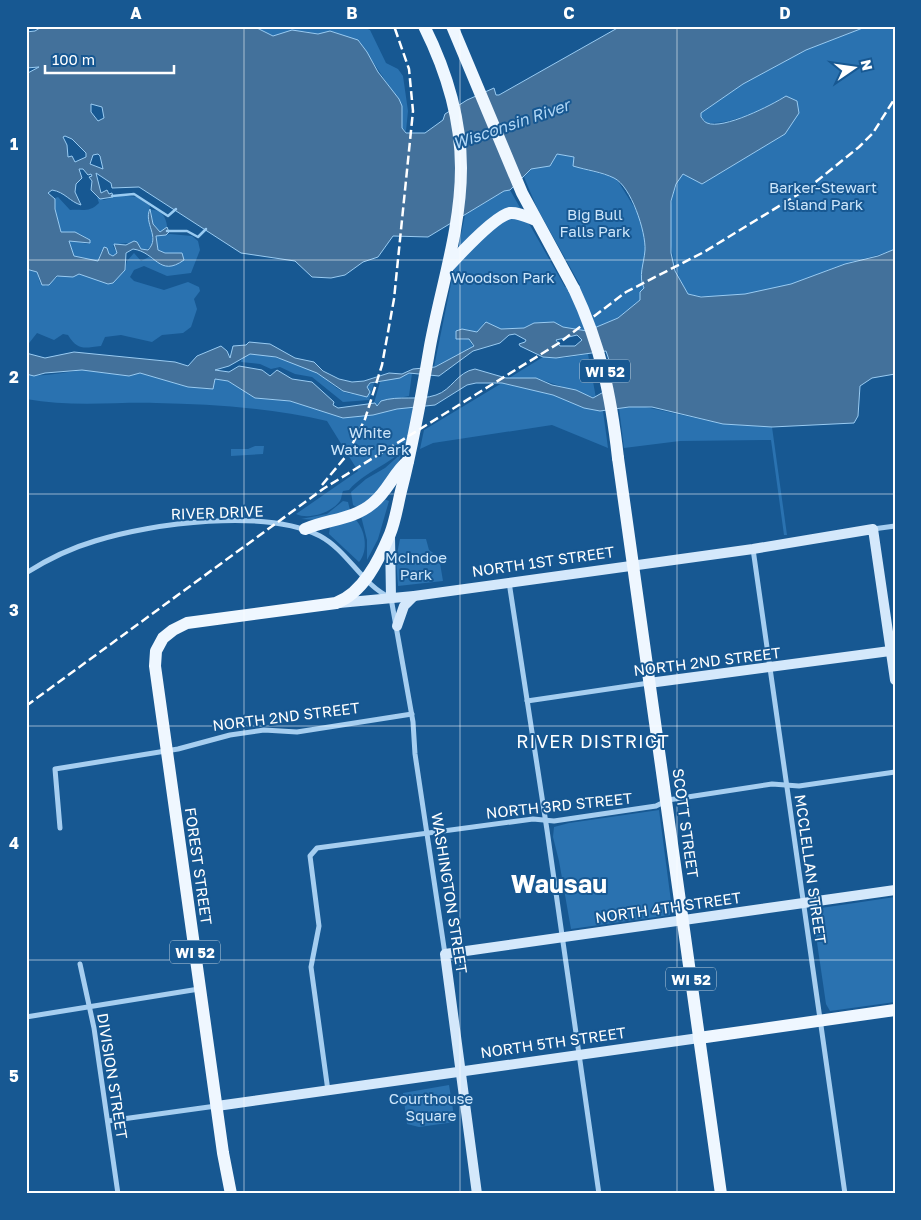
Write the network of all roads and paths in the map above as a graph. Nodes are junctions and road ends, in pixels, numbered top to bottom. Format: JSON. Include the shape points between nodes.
{"nodes":[{"id":1,"x":424,"y":26,"type":"edge"},
{"id":2,"x":452,"y":26,"type":"edge"},
{"id":3,"x":536,"y":220,"type":"junction"},
{"id":4,"x":447,"y":269,"type":"junction"},
{"id":5,"x":410,"y":459,"type":"junction"},
{"id":6,"x":895,"y":526,"type":"edge"},
{"id":7,"x":305,"y":529,"type":"junction"},
{"id":8,"x":873,"y":529,"type":"junction"},
{"id":9,"x":391,"y":532,"type":"junction"},
{"id":10,"x":753,"y":548,"type":"junction"},
{"id":11,"x":632,"y":564,"type":"junction"},
{"id":12,"x":26,"y":573,"type":"edge"},
{"id":13,"x":366,"y":579,"type":"junction"},
{"id":14,"x":509,"y":582,"type":"junction"},
{"id":15,"x":414,"y":596,"type":"junction"},
{"id":16,"x":391,"y":598,"type":"junction"},
{"id":17,"x":336,"y":603,"type":"junction"},
{"id":18,"x":397,"y":626,"type":"junction"},
{"id":19,"x":168,"y":634,"type":"joint"},
{"id":20,"x":890,"y":651,"type":"junction"},
{"id":21,"x":770,"y":667,"type":"junction"},
{"id":22,"x":895,"y":680,"type":"edge"},
{"id":23,"x":649,"y":683,"type":"junction"},
{"id":24,"x":527,"y":701,"type":"junction"},
{"id":25,"x":412,"y":714,"type":"junction"},
{"id":26,"x":166,"y":751,"type":"junction"},
{"id":27,"x":895,"y":772,"type":"edge"},
{"id":28,"x":787,"y":786,"type":"junction"},
{"id":29,"x":666,"y":800,"type":"junction"},
{"id":30,"x":546,"y":821,"type":"junction"},
{"id":31,"x":60,"y":828,"type":"dead end"},
{"id":32,"x":426,"y":834,"type":"junction"},
{"id":33,"x":895,"y":890,"type":"edge"},
{"id":34,"x":804,"y":904,"type":"junction"},
{"id":35,"x":683,"y":920,"type":"junction"},
{"id":36,"x":563,"y":938,"type":"junction"},
{"id":37,"x":445,"y":954,"type":"junction"},
{"id":38,"x":80,"y":964,"type":"dead end"},
{"id":39,"x":200,"y":989,"type":"junction"},
{"id":40,"x":90,"y":1006,"type":"junction"},
{"id":41,"x":895,"y":1010,"type":"edge"},
{"id":42,"x":26,"y":1018,"type":"edge"},
{"id":43,"x":820,"y":1021,"type":"junction"},
{"id":44,"x":699,"y":1038,"type":"junction"},
{"id":45,"x":579,"y":1055,"type":"junction"},
{"id":46,"x":460,"y":1072,"type":"junction"},
{"id":47,"x":328,"y":1091,"type":"junction"},
{"id":48,"x":216,"y":1106,"type":"junction"},
{"id":49,"x":108,"y":1121,"type":"junction"},
{"id":50,"x":223,"y":1153,"type":"junction"},
{"id":51,"x":118,"y":1194,"type":"edge"},
{"id":52,"x":224,"y":1194,"type":"edge"},
{"id":53,"x":231,"y":1194,"type":"edge"},
{"id":54,"x":477,"y":1194,"type":"edge"},
{"id":55,"x":599,"y":1194,"type":"edge"},
{"id":56,"x":721,"y":1194,"type":"edge"},
{"id":57,"x":845,"y":1194,"type":"edge"}],
"edges":[{"from":1,"to":4,"type":"main road","number":"WI 52","via":[[453,105],[461,168],[456,228]]},
{"from":2,"to":3,"type":"main road","number":"WI 52"},
{"from":3,"to":4,"type":"main road","via":[[517,213],[504,215],[462,251]]},
{"from":3,"to":11,"type":"main road","name":"SCOTT STREET","number":"WI 52","bridge":true,"via":[[574,289],[603,363]]},
{"from":4,"to":5,"type":"main road","number":"WI 52"},
{"from":5,"to":7,"type":"main road","via":[[366,508],[344,519]]},
{"from":5,"to":9,"type":"main road","number":"WI 52"},
{"from":6,"to":8,"type":"street","name":"NORTH 1ST STREET"},
{"from":7,"to":12,"type":"street","name":"RIVER DRIVE","via":[[277,523],[238,521],[145,529],[82,545]]},
{"from":7,"to":13,"type":"street","name":"RIVER DRIVE","via":[[336,546]]},
{"from":8,"to":10,"type":"street","name":"NORTH 1ST STREET"},
{"from":8,"to":20,"type":"street"},
{"from":9,"to":13,"type":"main road","number":"WI 52"},
{"from":9,"to":16,"type":"street"},
{"from":10,"to":11,"type":"street","name":"NORTH 1ST STREET"},
{"from":10,"to":21,"type":"street","name":"MCCLELLAN STREET"},
{"from":11,"to":14,"type":"street","name":"NORTH 1ST STREET"},
{"from":11,"to":23,"type":"main road","name":"SCOTT STREET","number":"WI 52"},
{"from":13,"to":16,"type":"street","name":"RIVER DRIVE"},
{"from":13,"to":17,"type":"main road","number":"WI 52","via":[[353,595]]},
{"from":14,"to":15,"type":"street","name":"NORTH 1ST STREET"},
{"from":14,"to":24,"type":"street"},
{"from":15,"to":16,"type":"street","name":"NORTH 1ST STREET"},
{"from":15,"to":18,"type":"street","via":[[405,604]]},
{"from":16,"to":17,"type":"street","name":"NORTH 1ST STREET"},
{"from":16,"to":18,"type":"street","name":"WASHINGTON STREET"},
{"from":17,"to":19,"type":"main road","name":"NORTH 1ST STREET","number":"WI 52","via":[[194,622],[179,626]]},
{"from":18,"to":25,"type":"street","name":"WASHINGTON STREET"},
{"from":19,"to":26,"type":"main road","name":"FOREST STREET","number":"WI 52","via":[[158,646],[155,658]]},
{"from":20,"to":21,"type":"street","name":"NORTH 2ND STREET"},
{"from":20,"to":22,"type":"street"},
{"from":21,"to":23,"type":"street","name":"NORTH 2ND STREET"},
{"from":21,"to":28,"type":"street","name":"MCCLELLAN STREET"},
{"from":23,"to":24,"type":"street","name":"NORTH 2ND STREET"},
{"from":23,"to":29,"type":"main road","name":"SCOTT STREET","number":"WI 52"},
{"from":24,"to":30,"type":"street"},
{"from":25,"to":26,"type":"street","name":"NORTH 2ND STREET","via":[[297,732],[269,730],[230,735]]},
{"from":25,"to":32,"type":"street","name":"WASHINGTON STREET","via":[[414,754]]},
{"from":26,"to":31,"type":"street","name":"NORTH 2ND STREET","via":[[55,769]]},
{"from":26,"to":39,"type":"main road","name":"FOREST STREET","number":"WI 52"},
{"from":27,"to":28,"type":"street","name":"NORTH 3RD STREET"},
{"from":28,"to":29,"type":"street","name":"NORTH 3RD STREET","via":[[772,784]]},
{"from":28,"to":34,"type":"street","name":"MCCLELLAN STREET"},
{"from":29,"to":30,"type":"street","name":"NORTH 3RD STREET","via":[[656,806]]},
{"from":29,"to":35,"type":"main road","name":"SCOTT STREET","number":"WI 52"},
{"from":30,"to":32,"type":"street","name":"NORTH 3RD STREET","via":[[533,819]]},
{"from":30,"to":36,"type":"street"},
{"from":32,"to":37,"type":"street","name":"WASHINGTON STREET"},
{"from":32,"to":47,"type":"street","name":"NORTH 3RD STREET","via":[[314,849],[310,859],[319,926],[311,967]]},
{"from":33,"to":34,"type":"street","name":"NORTH 4TH STREET"},
{"from":34,"to":35,"type":"street","name":"NORTH 4TH STREET"},
{"from":34,"to":43,"type":"street","name":"MCCLELLAN STREET"},
{"from":35,"to":36,"type":"street","name":"NORTH 4TH STREET"},
{"from":35,"to":44,"type":"main road","name":"SCOTT STREET","number":"WI 52"},
{"from":36,"to":37,"type":"street","name":"NORTH 4TH STREET"},
{"from":36,"to":45,"type":"street"},
{"from":37,"to":46,"type":"street","name":"WASHINGTON STREET"},
{"from":38,"to":40,"type":"street","name":"DIVISION STREET"},
{"from":39,"to":40,"type":"street"},
{"from":39,"to":48,"type":"main road","name":"FOREST STREET","number":"WI 52"},
{"from":40,"to":42,"type":"street"},
{"from":40,"to":49,"type":"street","name":"DIVISION STREET"},
{"from":41,"to":43,"type":"main road","name":"NORTH 5TH STREET"},
{"from":43,"to":44,"type":"main road","name":"NORTH 5TH STREET"},
{"from":43,"to":57,"type":"street","name":"MCCLELLAN STREET"},
{"from":44,"to":45,"type":"street","name":"NORTH 5TH STREET"},
{"from":44,"to":56,"type":"main road","name":"SCOTT STREET"},
{"from":45,"to":46,"type":"street","name":"NORTH 5TH STREET"},
{"from":45,"to":55,"type":"street"},
{"from":46,"to":47,"type":"street","name":"NORTH 5TH STREET"},
{"from":46,"to":54,"type":"street","name":"WASHINGTON STREET"},
{"from":47,"to":48,"type":"street","name":"NORTH 5TH STREET"},
{"from":48,"to":49,"type":"street"},
{"from":48,"to":50,"type":"main road","name":"FOREST STREET","number":"WI 52"},
{"from":49,"to":51,"type":"street","name":"DIVISION STREET"},
{"from":50,"to":52,"type":"main road"},
{"from":50,"to":53,"type":"main road","name":"FOREST STREET","number":"WI 52"}]}
